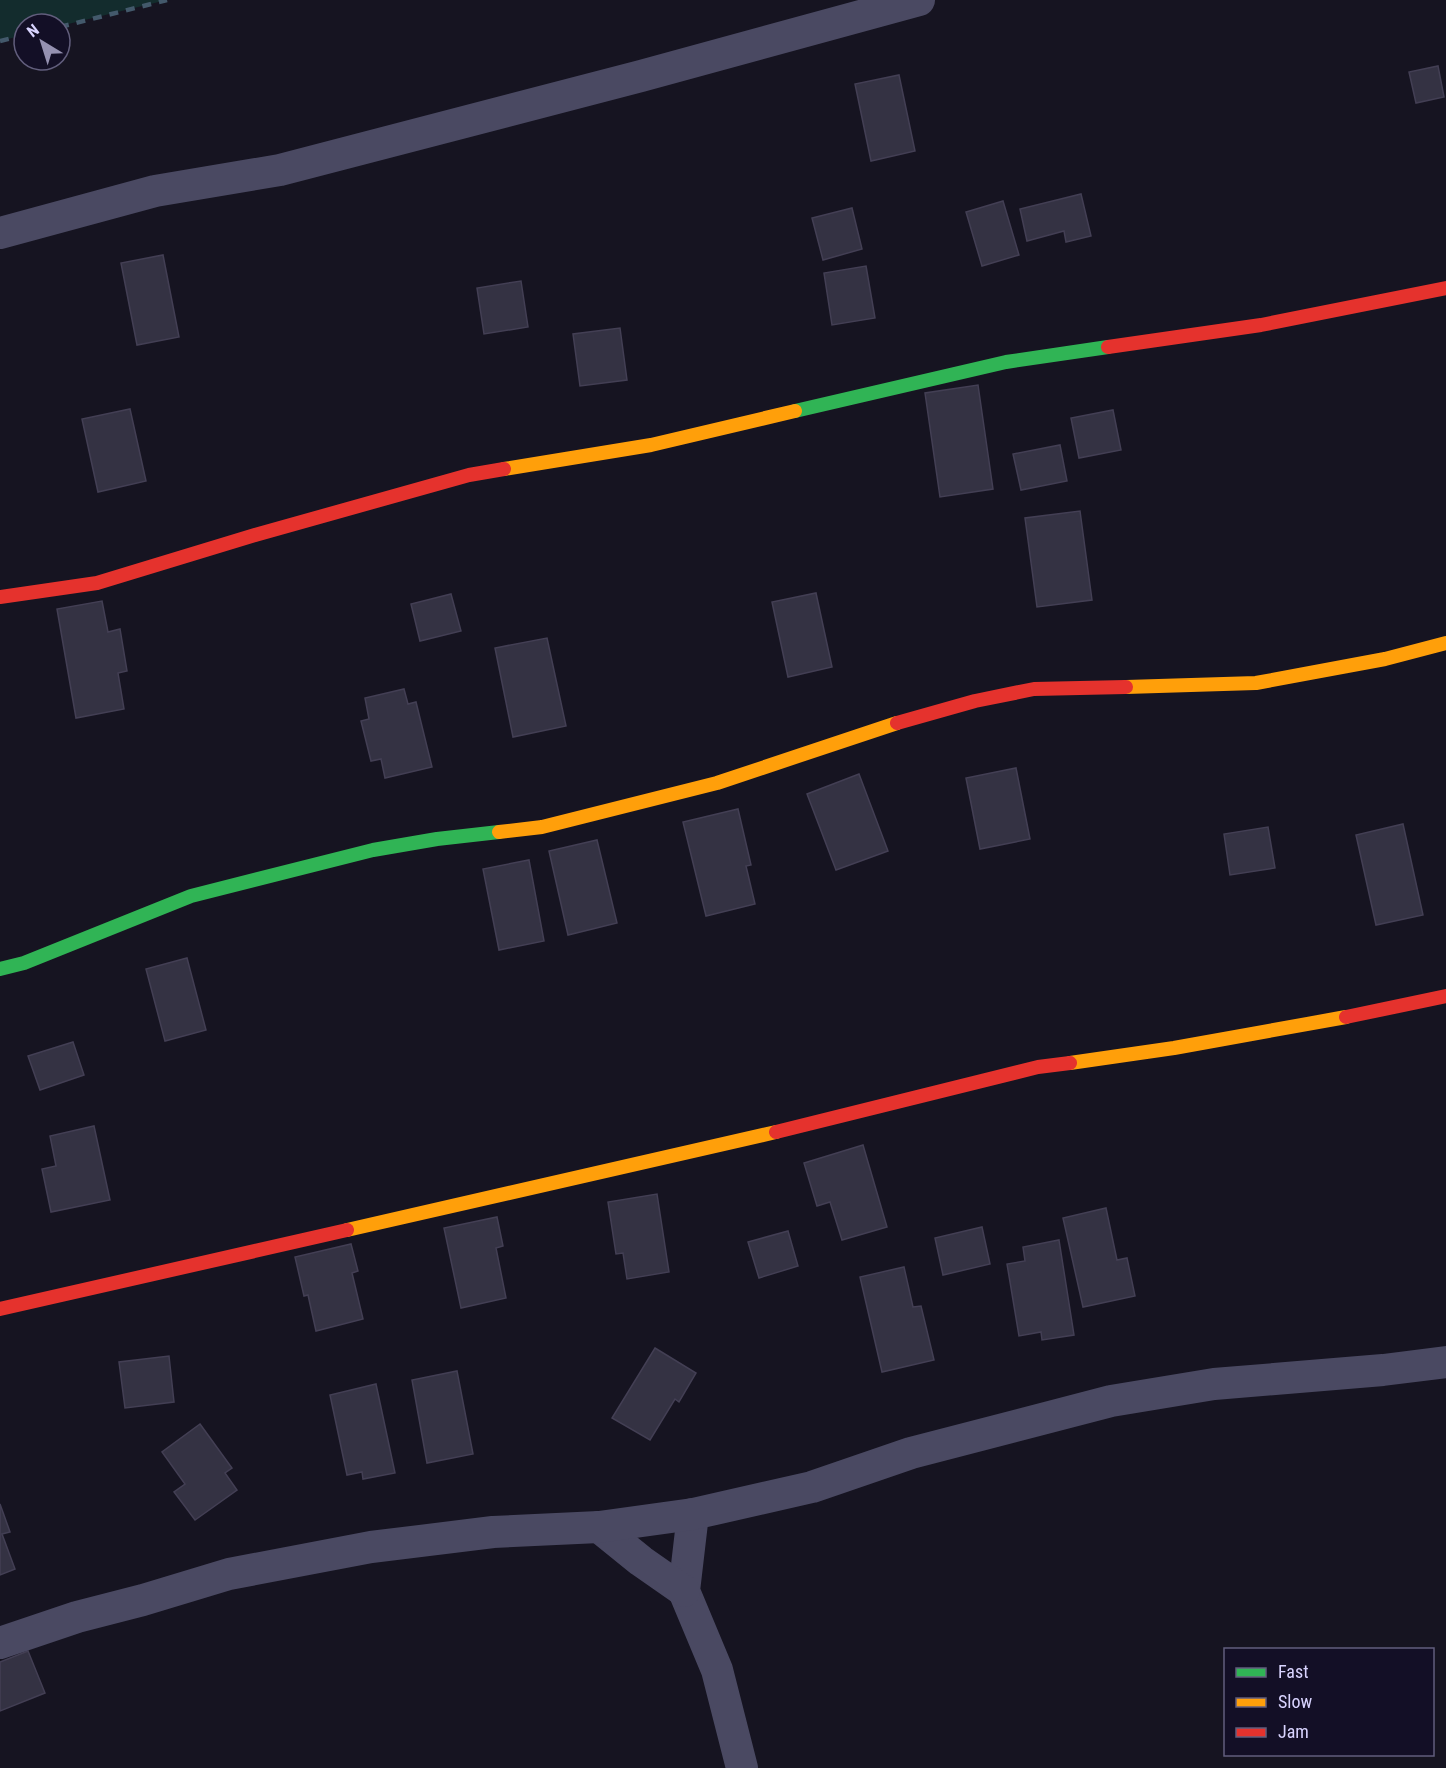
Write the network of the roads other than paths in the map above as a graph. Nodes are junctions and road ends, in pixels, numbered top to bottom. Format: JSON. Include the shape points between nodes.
{"nodes":[{"id":1,"x":919,"y":0,"type":"edge"},
{"id":2,"x":0,"y":233,"type":"edge"},
{"id":3,"x":1446,"y":288,"type":"edge"},
{"id":4,"x":0,"y":597,"type":"edge"},
{"id":5,"x":1446,"y":643,"type":"edge"},
{"id":6,"x":0,"y":969,"type":"edge"},
{"id":7,"x":1446,"y":996,"type":"edge"},
{"id":8,"x":0,"y":1309,"type":"edge"},
{"id":9,"x":1446,"y":1362,"type":"edge"},
{"id":10,"x":693,"y":1514,"type":"junction"},
{"id":11,"x":599,"y":1527,"type":"junction"},
{"id":12,"x":684,"y":1591,"type":"junction"},
{"id":13,"x":0,"y":1643,"type":"edge"},
{"id":14,"x":742,"y":1768,"type":"edge"}],
"edges":[{"from":1,"to":2,"type":"street","via":[[291,167],[155,191]]},
{"from":3,"to":4,"type":"street","via":[[1261,325],[1006,362],[651,445],[469,475],[97,583]]},
{"from":5,"to":6,"type":"street","via":[[1385,659],[1256,683],[1034,688],[975,701],[717,783],[542,826],[373,850],[191,896]]},
{"from":7,"to":8,"type":"street","via":[[1174,1048],[1038,1067],[772,1133]]},
{"from":9,"to":10,"type":"street","via":[[1214,1384],[1111,1401],[911,1453],[812,1487]]},
{"from":10,"to":11,"type":"street"},
{"from":10,"to":12,"type":"street"},
{"from":11,"to":12,"type":"street"},
{"from":11,"to":13,"type":"street","via":[[493,1532],[382,1546],[229,1574]]},
{"from":12,"to":14,"type":"street","via":[[717,1670]]}]}
